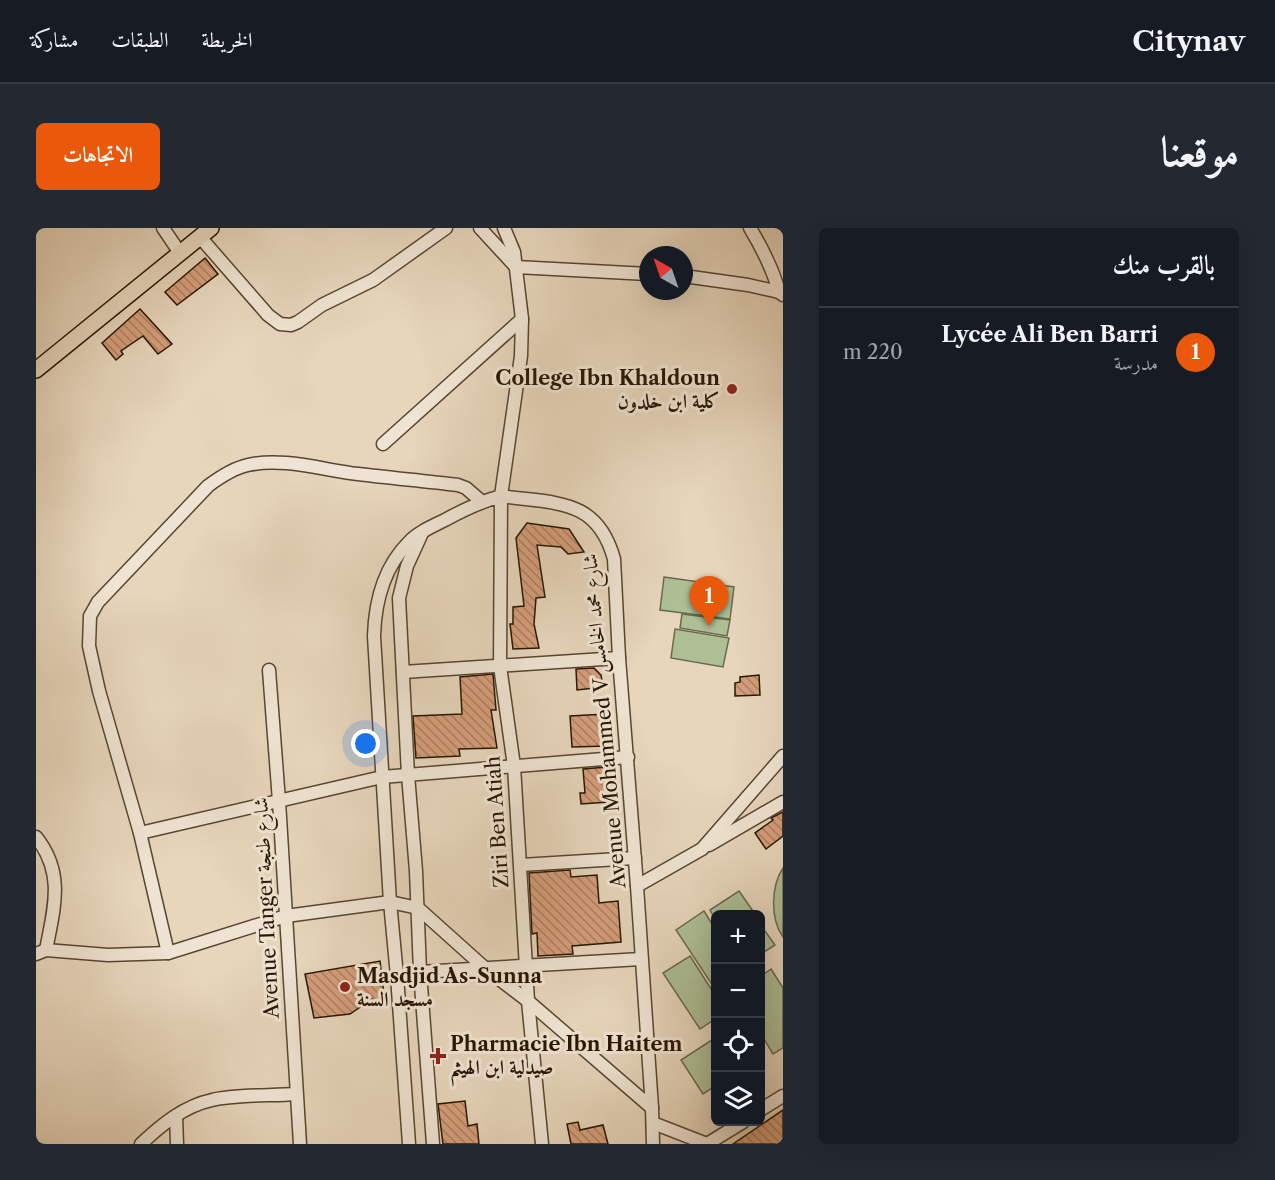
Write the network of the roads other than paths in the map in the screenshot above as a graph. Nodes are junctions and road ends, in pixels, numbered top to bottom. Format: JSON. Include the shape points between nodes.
{"nodes":[{"id":1,"x":162,"y":228,"type":"edge"},
{"id":2,"x":446,"y":228,"type":"edge"},
{"id":3,"x":480,"y":228,"type":"edge"},
{"id":4,"x":504,"y":228,"type":"edge"},
{"id":5,"x":750,"y":228,"type":"edge"},
{"id":6,"x":206,"y":232,"type":"edge"},
{"id":7,"x":180,"y":253,"type":"junction"},
{"id":8,"x":516,"y":267,"type":"junction"},
{"id":9,"x":639,"y":274,"type":"edge"},
{"id":10,"x":693,"y":277,"type":"edge"},
{"id":11,"x":781,"y":294,"type":"edge"},
{"id":12,"x":522,"y":319,"type":"junction"},
{"id":13,"x":36,"y":370,"type":"edge"},
{"id":14,"x":383,"y":444,"type":"dead end"},
{"id":15,"x":501,"y":496,"type":"junction"},
{"id":16,"x":481,"y":501,"type":"junction"},
{"id":17,"x":422,"y":533,"type":"junction"},
{"id":18,"x":619,"y":658,"type":"junction"},
{"id":19,"x":500,"y":666,"type":"junction"},
{"id":20,"x":269,"y":670,"type":"dead end"},
{"id":21,"x":403,"y":672,"type":"junction"},
{"id":22,"x":783,"y":756,"type":"edge"},
{"id":23,"x":628,"y":757,"type":"junction"},
{"id":24,"x":514,"y":766,"type":"junction"},
{"id":25,"x":408,"y":775,"type":"junction"},
{"id":26,"x":382,"y":777,"type":"junction"},
{"id":27,"x":279,"y":801,"type":"junction"},
{"id":28,"x":783,"y":802,"type":"edge"},
{"id":29,"x":140,"y":833,"type":"junction"},
{"id":30,"x":36,"y":837,"type":"edge"},
{"id":31,"x":702,"y":849,"type":"junction"},
{"id":32,"x":635,"y":858,"type":"junction"},
{"id":33,"x":521,"y":865,"type":"junction"},
{"id":34,"x":637,"y":886,"type":"junction"},
{"id":35,"x":390,"y":902,"type":"junction"},
{"id":36,"x":418,"y":908,"type":"junction"},
{"id":37,"x":286,"y":916,"type":"junction"},
{"id":38,"x":41,"y":952,"type":"edge"},
{"id":39,"x":168,"y":953,"type":"junction"},
{"id":40,"x":641,"y":958,"type":"junction"},
{"id":41,"x":526,"y":965,"type":"junction"},
{"id":42,"x":486,"y":969,"type":"junction"},
{"id":43,"x":420,"y":972,"type":"junction"},
{"id":44,"x":397,"y":976,"type":"junction"},
{"id":45,"x":528,"y":1001,"type":"junction"},
{"id":46,"x":296,"y":1094,"type":"junction"},
{"id":47,"x":783,"y":1096,"type":"edge"},
{"id":48,"x":765,"y":1107,"type":"edge"},
{"id":49,"x":652,"y":1108,"type":"junction"},
{"id":50,"x":176,"y":1116,"type":"junction"},
{"id":51,"x":653,"y":1123,"type":"junction"},
{"id":52,"x":736,"y":1126,"type":"edge"},
{"id":53,"x":141,"y":1144,"type":"edge"},
{"id":54,"x":177,"y":1144,"type":"edge"},
{"id":55,"x":300,"y":1144,"type":"edge"},
{"id":56,"x":409,"y":1144,"type":"edge"},
{"id":57,"x":433,"y":1144,"type":"edge"},
{"id":58,"x":542,"y":1144,"type":"edge"},
{"id":59,"x":653,"y":1144,"type":"edge"},
{"id":60,"x":707,"y":1144,"type":"edge"}],
"edges":[{"from":1,"to":7,"type":"street"},
{"from":2,"to":6,"type":"street","via":[[373,280],[322,304],[291,325],[280,324],[268,315]]},
{"from":3,"to":8,"type":"street"},
{"from":4,"to":8,"type":"street"},
{"from":5,"to":11,"type":"street"},
{"from":6,"to":7,"type":"main road"},
{"from":7,"to":13,"type":"main road"},
{"from":8,"to":9,"type":"street"},
{"from":8,"to":12,"type":"street"},
{"from":10,"to":11,"type":"street"},
{"from":12,"to":14,"type":"street"},
{"from":12,"to":15,"type":"street","via":[[521,356]]},
{"from":15,"to":16,"type":"street"},
{"from":15,"to":18,"type":"street","name":"Avenue Mohammed V شارع محمد الخامس","via":[[578,509],[591,516],[604,531],[614,559]]},
{"from":15,"to":19,"type":"street","name":"Ziri Ben Atiah"},
{"from":16,"to":17,"type":"street"},
{"from":16,"to":29,"type":"street","via":[[458,485],[271,463],[248,465],[208,486],[98,602],[90,616],[89,646],[94,669]]},
{"from":17,"to":21,"type":"street","via":[[405,572],[399,598]]},
{"from":17,"to":26,"type":"street","via":[[410,541],[394,562],[375,611]]},
{"from":18,"to":19,"type":"street"},
{"from":18,"to":23,"type":"street","name":"Avenue Mohammed V شارع محمد الخامس"},
{"from":19,"to":21,"type":"street"},
{"from":19,"to":24,"type":"street","name":"Ziri Ben Atiah"},
{"from":20,"to":27,"type":"street","name":"Avenue Tanger شارع طنجة"},
{"from":21,"to":25,"type":"street"},
{"from":22,"to":31,"type":"street"},
{"from":23,"to":24,"type":"street"},
{"from":23,"to":32,"type":"street","name":"Avenue Mohammed V شارع محمد الخامس"},
{"from":24,"to":25,"type":"street"},
{"from":24,"to":33,"type":"street","name":"Ziri Ben Atiah"},
{"from":25,"to":26,"type":"street"},
{"from":25,"to":36,"type":"street"},
{"from":26,"to":27,"type":"street"},
{"from":26,"to":35,"type":"street"},
{"from":27,"to":29,"type":"street"},
{"from":27,"to":37,"type":"street","name":"Avenue Tanger شارع طنجة"},
{"from":28,"to":31,"type":"street"},
{"from":29,"to":39,"type":"street"},
{"from":30,"to":38,"type":"street","via":[[54,871],[55,905]]},
{"from":31,"to":34,"type":"street"},
{"from":32,"to":33,"type":"street"},
{"from":32,"to":34,"type":"street","name":"Avenue Mohammed V شارع محمد الخامس"},
{"from":33,"to":41,"type":"street","name":"Ziri Ben Atiah"},
{"from":34,"to":40,"type":"street","name":"Avenue Mohammed V شارع محمد الخامس"},
{"from":35,"to":36,"type":"street"},
{"from":35,"to":37,"type":"street"},
{"from":35,"to":44,"type":"street"},
{"from":36,"to":42,"type":"street"},
{"from":36,"to":43,"type":"street"},
{"from":37,"to":39,"type":"street"},
{"from":37,"to":46,"type":"street","name":"Avenue Tanger شارع طنجة"},
{"from":38,"to":39,"type":"street"},
{"from":40,"to":41,"type":"street"},
{"from":40,"to":49,"type":"street","name":"Avenue Mohammed V شارع محمد الخامس"},
{"from":41,"to":42,"type":"street"},
{"from":41,"to":45,"type":"street","name":"Ziri Ben Atiah"},
{"from":42,"to":43,"type":"street"},
{"from":42,"to":45,"type":"street"},
{"from":43,"to":44,"type":"street"},
{"from":43,"to":57,"type":"street"},
{"from":44,"to":56,"type":"street"},
{"from":45,"to":49,"type":"street"},
{"from":45,"to":58,"type":"street","name":"Ziri Ben Atiah"},
{"from":46,"to":50,"type":"street","via":[[213,1099]]},
{"from":46,"to":55,"type":"street","name":"Avenue Tanger شارع طنجة"},
{"from":47,"to":48,"type":"street"},
{"from":49,"to":51,"type":"street","name":"Avenue Mohammed V شارع محمد الخامس"},
{"from":50,"to":53,"type":"street"},
{"from":50,"to":54,"type":"street"},
{"from":51,"to":59,"type":"street","name":"Avenue Mohammed V شارع محمد الخامس"},
{"from":51,"to":60,"type":"street"},
{"from":52,"to":60,"type":"street"}]}
